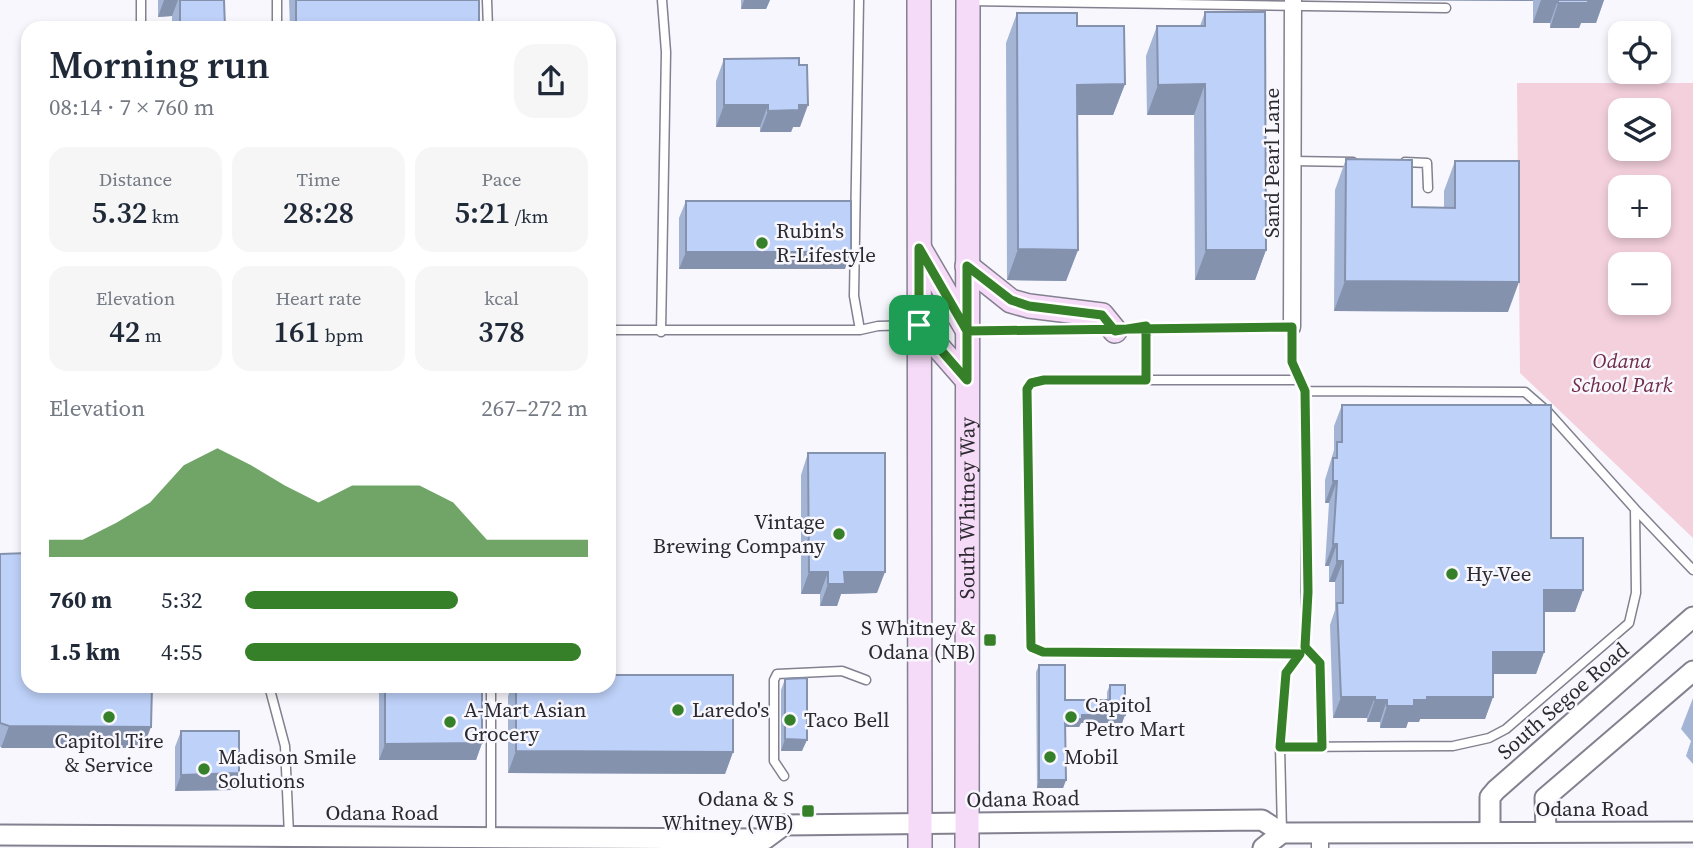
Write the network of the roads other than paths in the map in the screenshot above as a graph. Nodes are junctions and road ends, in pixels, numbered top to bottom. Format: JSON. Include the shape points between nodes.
{"nodes":[{"id":1,"x":141,"y":0,"type":"edge"},
{"id":2,"x":277,"y":0,"type":"edge"},
{"id":3,"x":487,"y":0,"type":"edge"},
{"id":4,"x":662,"y":0,"type":"edge"},
{"id":5,"x":859,"y":0,"type":"edge"},
{"id":6,"x":919,"y":0,"type":"edge"},
{"id":7,"x":968,"y":1,"type":"edge"},
{"id":8,"x":1293,"y":3,"type":"edge"},
{"id":9,"x":1446,"y":8,"type":"dead end"},
{"id":10,"x":141,"y":21,"type":"edge"},
{"id":11,"x":277,"y":21,"type":"edge"},
{"id":12,"x":488,"y":21,"type":"edge"},
{"id":13,"x":1293,"y":161,"type":"junction"},
{"id":14,"x":1360,"y":162,"type":"edge"},
{"id":15,"x":1400,"y":162,"type":"edge"},
{"id":16,"x":1428,"y":188,"type":"dead end"},
{"id":17,"x":919,"y":248,"type":"junction"},
{"id":18,"x":967,"y":266,"type":"junction"},
{"id":19,"x":919,"y":325,"type":"junction"},
{"id":20,"x":1146,"y":326,"type":"junction"},
{"id":21,"x":1292,"y":327,"type":"junction"},
{"id":22,"x":616,"y":330,"type":"edge"},
{"id":23,"x":860,"y":330,"type":"junction"},
{"id":24,"x":661,"y":331,"type":"junction"},
{"id":25,"x":967,"y":331,"type":"junction"},
{"id":26,"x":1115,"y":331,"type":"junction"},
{"id":27,"x":967,"y":380,"type":"junction"},
{"id":28,"x":1146,"y":380,"type":"junction"},
{"id":29,"x":1299,"y":380,"type":"junction"},
{"id":30,"x":1305,"y":391,"type":"junction"},
{"id":31,"x":1635,"y":509,"type":"junction"},
{"id":32,"x":1693,"y":570,"type":"edge"},
{"id":33,"x":1693,"y":617,"type":"edge"},
{"id":34,"x":1302,"y":651,"type":"junction"},
{"id":35,"x":1693,"y":671,"type":"edge"},
{"id":36,"x":866,"y":680,"type":"dead end"},
{"id":37,"x":271,"y":693,"type":"edge"},
{"id":38,"x":491,"y":693,"type":"edge"},
{"id":39,"x":1280,"y":747,"type":"junction"},
{"id":40,"x":1322,"y":747,"type":"junction"},
{"id":41,"x":784,"y":776,"type":"dead end"},
{"id":42,"x":920,"y":823,"type":"junction"},
{"id":43,"x":968,"y":823,"type":"junction"},
{"id":44,"x":1490,"y":832,"type":"junction"},
{"id":45,"x":1546,"y":832,"type":"junction"},
{"id":46,"x":1693,"y":832,"type":"edge"},
{"id":47,"x":1282,"y":833,"type":"junction"},
{"id":48,"x":0,"y":835,"type":"edge"},
{"id":49,"x":289,"y":836,"type":"junction"},
{"id":50,"x":491,"y":836,"type":"junction"},
{"id":51,"x":1320,"y":841,"type":"edge"},
{"id":52,"x":38,"y":842,"type":"edge"},
{"id":53,"x":678,"y":843,"type":"edge"},
{"id":54,"x":770,"y":844,"type":"edge"},
{"id":55,"x":920,"y":848,"type":"edge"},
{"id":56,"x":967,"y":848,"type":"edge"},
{"id":57,"x":1263,"y":848,"type":"edge"}],
"edges":[{"from":1,"to":10,"type":"lane"},
{"from":2,"to":11,"type":"lane"},
{"from":3,"to":12,"type":"lane"},
{"from":4,"to":24,"type":"lane","via":[[666,52]]},
{"from":5,"to":23,"type":"lane","via":[[854,296]]},
{"from":6,"to":17,"type":"main road"},
{"from":7,"to":8,"type":"lane"},
{"from":7,"to":18,"type":"main road","name":"South Whitney Way"},
{"from":8,"to":9,"type":"lane"},
{"from":8,"to":13,"type":"street","name":"Sand Pearl Lane"},
{"from":13,"to":14,"type":"lane"},
{"from":13,"to":21,"type":"street","name":"Sand Pearl Lane"},
{"from":15,"to":16,"type":"lane","via":[[1427,163]]},
{"from":17,"to":19,"type":"main road"},
{"from":17,"to":25,"type":"main road"},
{"from":18,"to":25,"type":"main road","name":"South Whitney Way"},
{"from":18,"to":26,"type":"main road","via":[[1011,300],[1102,315]]},
{"from":19,"to":23,"type":"lane"},
{"from":19,"to":27,"type":"main road"},
{"from":19,"to":42,"type":"main road"},
{"from":20,"to":21,"type":"lane"},
{"from":20,"to":26,"type":"lane"},
{"from":20,"to":28,"type":"lane"},
{"from":21,"to":29,"type":"lane","via":[[1292,362]]},
{"from":22,"to":24,"type":"lane"},
{"from":23,"to":24,"type":"lane"},
{"from":25,"to":26,"type":"lane"},
{"from":25,"to":27,"type":"main road","name":"South Whitney Way"},
{"from":27,"to":43,"type":"main road","name":"South Whitney Way"},
{"from":28,"to":29,"type":"lane"},
{"from":28,"to":34,"type":"lane","via":[[1044,380],[1027,389],[1031,647],[1043,652]]},
{"from":29,"to":30,"type":"lane"},
{"from":30,"to":31,"type":"lane","via":[[1525,393],[1548,412]]},
{"from":30,"to":34,"type":"lane","via":[[1308,592]]},
{"from":31,"to":32,"type":"lane"},
{"from":31,"to":40,"type":"lane","via":[[1633,616],[1621,632],[1517,721],[1489,738],[1454,746]]},
{"from":33,"to":44,"type":"street","name":"South Segoe Road","via":[[1496,790],[1490,797]]},
{"from":34,"to":39,"type":"lane","via":[[1286,673]]},
{"from":34,"to":40,"type":"lane","via":[[1320,663]]},
{"from":35,"to":45,"type":"street","via":[[1545,798]]},
{"from":36,"to":41,"type":"lane","via":[[842,671],[777,674],[774,761]]},
{"from":37,"to":49,"type":"lane","via":[[285,746]]},
{"from":38,"to":50,"type":"lane"},
{"from":39,"to":40,"type":"lane"},
{"from":39,"to":47,"type":"lane"},
{"from":42,"to":43,"type":"street","name":"Odana Road"},
{"from":42,"to":54,"type":"street","name":"Odana Road","via":[[784,825]]},
{"from":42,"to":55,"type":"main road"},
{"from":43,"to":47,"type":"street","name":"Odana Road","via":[[1262,820]]},
{"from":43,"to":56,"type":"main road","name":"South Whitney Way"},
{"from":44,"to":45,"type":"street","name":"Odana Road"},
{"from":44,"to":51,"type":"street","name":"Odana Road"},
{"from":45,"to":46,"type":"street","name":"Odana Road"},
{"from":47,"to":51,"type":"street","name":"Odana Road"},
{"from":47,"to":57,"type":"street"},
{"from":48,"to":52,"type":"street","name":"Odana Road"},
{"from":49,"to":50,"type":"street","name":"Odana Road"},
{"from":49,"to":52,"type":"street","name":"Odana Road"},
{"from":50,"to":53,"type":"street","name":"Odana Road"},
{"from":53,"to":54,"type":"street","name":"Odana Road"}]}
